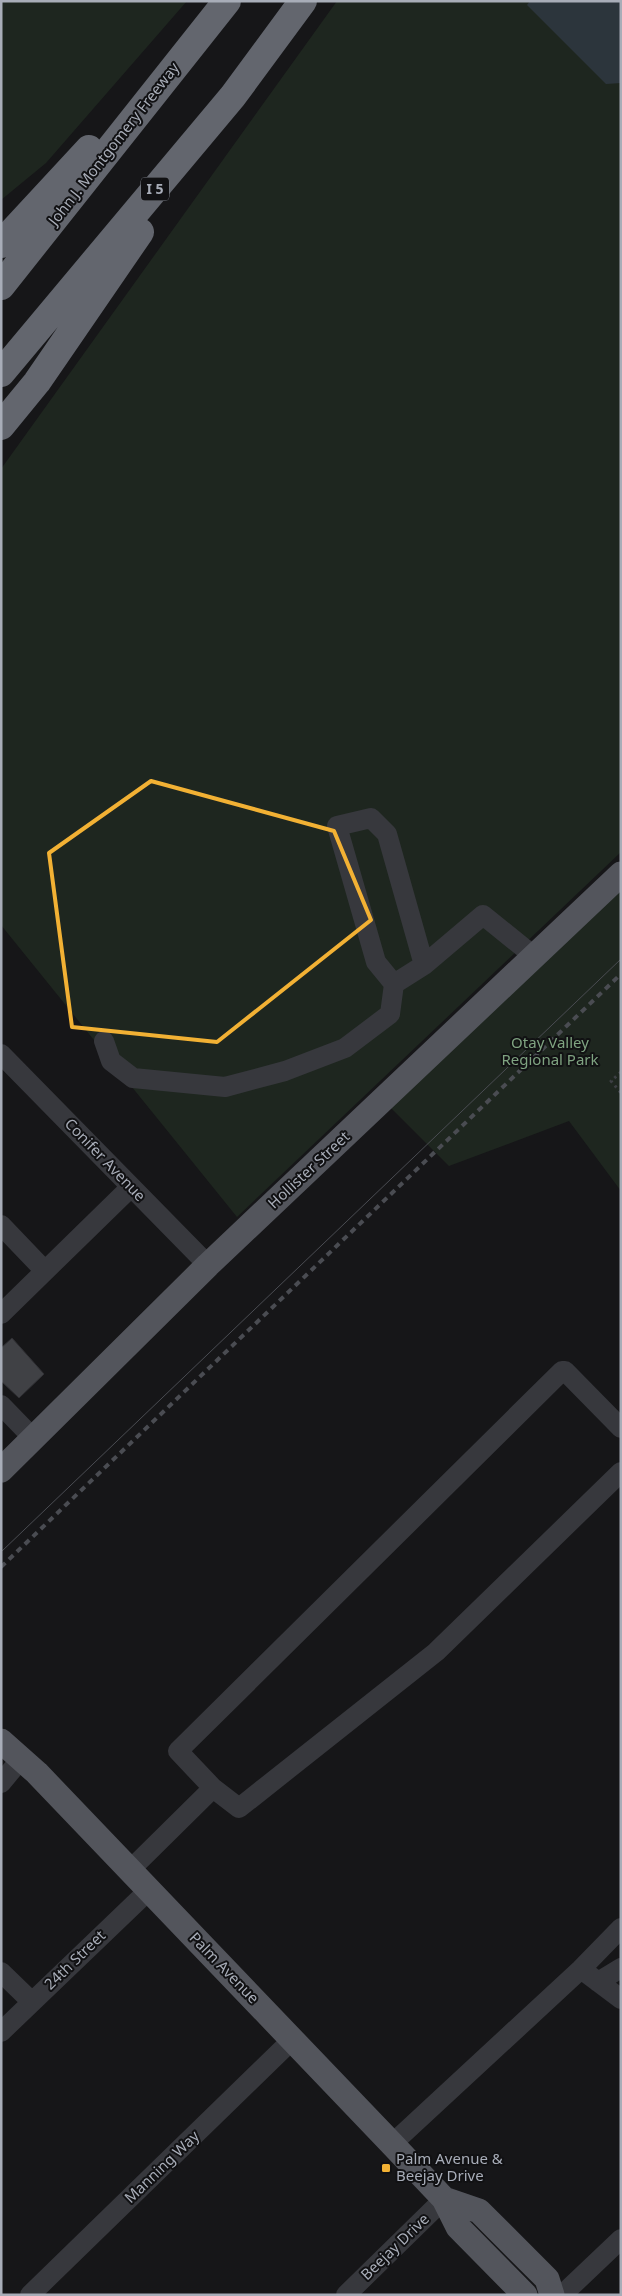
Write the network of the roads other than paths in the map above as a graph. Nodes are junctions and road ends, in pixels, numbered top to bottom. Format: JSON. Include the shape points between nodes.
{"nodes":[{"id":1,"x":207,"y":1,"type":"edge"},
{"id":2,"x":227,"y":1,"type":"edge"},
{"id":3,"x":303,"y":1,"type":"edge"},
{"id":4,"x":233,"y":96,"type":"junction"},
{"id":5,"x":1,"y":244,"type":"edge"},
{"id":6,"x":1,"y":286,"type":"edge"},
{"id":7,"x":1,"y":373,"type":"edge"},
{"id":8,"x":1,"y":426,"type":"edge"},
{"id":9,"x":621,"y":874,"type":"edge"},
{"id":10,"x":535,"y":957,"type":"junction"},
{"id":11,"x":424,"y":965,"type":"junction"},
{"id":12,"x":394,"y":984,"type":"junction"},
{"id":13,"x":104,"y":1041,"type":"dead end"},
{"id":14,"x":1,"y":1054,"type":"edge"},
{"id":15,"x":130,"y":1187,"type":"junction"},
{"id":16,"x":1,"y":1225,"type":"edge"},
{"id":17,"x":208,"y":1265,"type":"junction"},
{"id":18,"x":45,"y":1271,"type":"junction"},
{"id":19,"x":1,"y":1314,"type":"edge"},
{"id":20,"x":1,"y":1405,"type":"edge"},
{"id":21,"x":621,"y":1428,"type":"edge"},
{"id":22,"x":34,"y":1439,"type":"junction"},
{"id":23,"x":1,"y":1470,"type":"edge"},
{"id":24,"x":621,"y":1472,"type":"edge"},
{"id":25,"x":1,"y":1741,"type":"edge"},
{"id":26,"x":21,"y":1759,"type":"junction"},
{"id":27,"x":1,"y":1783,"type":"edge"},
{"id":28,"x":213,"y":1788,"type":"junction"},
{"id":29,"x":130,"y":1870,"type":"junction"},
{"id":30,"x":149,"y":1890,"type":"junction"},
{"id":31,"x":621,"y":1928,"type":"edge"},
{"id":32,"x":581,"y":1968,"type":"junction"},
{"id":33,"x":621,"y":1968,"type":"edge"},
{"id":34,"x":1,"y":1972,"type":"edge"},
{"id":35,"x":598,"y":1982,"type":"junction"},
{"id":36,"x":621,"y":1999,"type":"edge"},
{"id":37,"x":32,"y":2002,"type":"junction"},
{"id":38,"x":1,"y":2032,"type":"edge"},
{"id":39,"x":293,"y":2039,"type":"junction"},
{"id":40,"x":392,"y":2144,"type":"junction"},
{"id":41,"x":444,"y":2199,"type":"junction"},
{"id":42,"x":621,"y":2239,"type":"edge"},
{"id":43,"x":30,"y":2295,"type":"edge"},
{"id":44,"x":346,"y":2295,"type":"edge"},
{"id":45,"x":525,"y":2295,"type":"edge"},
{"id":46,"x":552,"y":2295,"type":"edge"},
{"id":47,"x":562,"y":2295,"type":"edge"}],
"edges":[{"from":1,"to":5,"type":"highway","via":[[76,164]]},
{"from":2,"to":6,"type":"highway","name":"John J. Montgomery Freeway"},
{"from":3,"to":4,"type":"highway","number":"I 5"},
{"from":4,"to":7,"type":"highway","number":"I 5"},
{"from":4,"to":8,"type":"highway","via":[[37,382]]},
{"from":9,"to":10,"type":"main road","name":"Hollister Street"},
{"from":10,"to":11,"type":"street","via":[[483,915]]},
{"from":10,"to":17,"type":"main road","name":"Hollister Street"},
{"from":11,"to":12,"type":"street"},
{"from":11,"to":12,"type":"street","via":[[387,834],[372,818],[337,826],[376,962]]},
{"from":12,"to":13,"type":"street","via":[[390,1014],[344,1048],[285,1071],[225,1087],[132,1078],[111,1061]]},
{"from":14,"to":15,"type":"street","name":"Conifer Avenue"},
{"from":15,"to":17,"type":"street","name":"Conifer Avenue"},
{"from":15,"to":18,"type":"street"},
{"from":16,"to":18,"type":"street"},
{"from":17,"to":22,"type":"main road","name":"Hollister Street"},
{"from":18,"to":19,"type":"street"},
{"from":20,"to":22,"type":"street"},
{"from":21,"to":28,"type":"street","via":[[562,1371],[178,1750]]},
{"from":22,"to":23,"type":"main road","name":"Hollister Street"},
{"from":24,"to":28,"type":"street","via":[[436,1652],[239,1808]]},
{"from":25,"to":26,"type":"main road","name":"Palm Avenue"},
{"from":26,"to":27,"type":"street"},
{"from":26,"to":29,"type":"main road","name":"Palm Avenue"},
{"from":28,"to":29,"type":"street"},
{"from":29,"to":30,"type":"main road","name":"Palm Avenue"},
{"from":30,"to":37,"type":"street","name":"24th Street"},
{"from":30,"to":39,"type":"main road","name":"Palm Avenue"},
{"from":31,"to":32,"type":"street"},
{"from":32,"to":35,"type":"street"},
{"from":32,"to":40,"type":"street"},
{"from":33,"to":35,"type":"street"},
{"from":34,"to":37,"type":"street"},
{"from":35,"to":36,"type":"street"},
{"from":37,"to":38,"type":"street","name":"24th Street"},
{"from":39,"to":40,"type":"main road","name":"Palm Avenue"},
{"from":39,"to":43,"type":"street","name":"Manning Way"},
{"from":40,"to":41,"type":"main road","name":"Palm Avenue"},
{"from":41,"to":44,"type":"street","name":"Beejay Drive"},
{"from":41,"to":45,"type":"main road","name":"Palm Avenue","via":[[458,2227]]},
{"from":41,"to":46,"type":"main road","name":"Palm Avenue","via":[[479,2211],[547,2279]]},
{"from":42,"to":47,"type":"street"}]}
